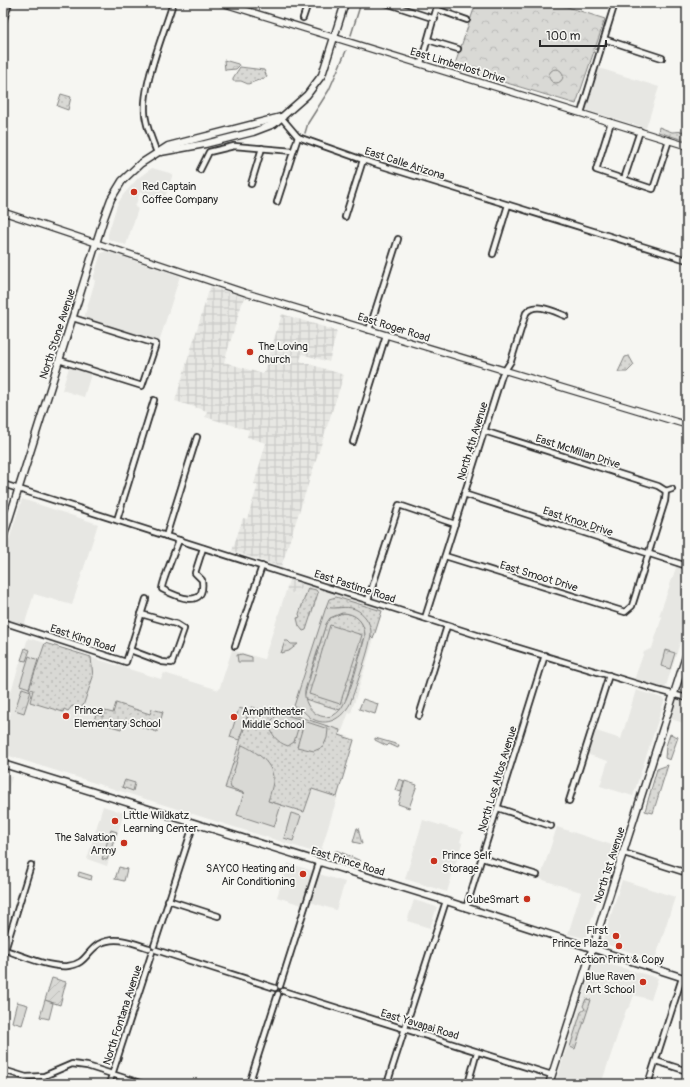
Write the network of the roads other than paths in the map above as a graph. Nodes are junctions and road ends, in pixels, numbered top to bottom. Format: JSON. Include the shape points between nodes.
{"nodes":[{"id":1,"x":9,"y":3,"type":"edge"},
{"id":2,"x":173,"y":3,"type":"edge"},
{"id":3,"x":222,"y":3,"type":"edge"},
{"id":4,"x":308,"y":3,"type":"edge"},
{"id":5,"x":345,"y":3,"type":"edge"},
{"id":6,"x":386,"y":3,"type":"edge"},
{"id":7,"x":438,"y":3,"type":"edge"},
{"id":8,"x":615,"y":3,"type":"edge"},
{"id":9,"x":436,"y":10,"type":"junction"},
{"id":10,"x":303,"y":18,"type":"dead end"},
{"id":11,"x":435,"y":19,"type":"junction"},
{"id":12,"x":467,"y":20,"type":"dead end"},
{"id":13,"x":3,"y":22,"type":"edge"},
{"id":14,"x":334,"y":38,"type":"junction"},
{"id":15,"x":604,"y":39,"type":"junction"},
{"id":16,"x":428,"y":40,"type":"junction"},
{"id":17,"x":458,"y":49,"type":"dead end"},
{"id":18,"x":662,"y":58,"type":"dead end"},
{"id":19,"x":421,"y":63,"type":"junction"},
{"id":20,"x":581,"y":113,"type":"junction"},
{"id":21,"x":281,"y":117,"type":"junction"},
{"id":22,"x":611,"y":122,"type":"junction"},
{"id":23,"x":640,"y":131,"type":"junction"},
{"id":24,"x":298,"y":137,"type":"junction"},
{"id":25,"x":669,"y":140,"type":"junction"},
{"id":26,"x":687,"y":146,"type":"edge"},
{"id":27,"x":262,"y":148,"type":"junction"},
{"id":28,"x":293,"y":151,"type":"junction"},
{"id":29,"x":157,"y":152,"type":"junction"},
{"id":30,"x":363,"y":160,"type":"junction"},
{"id":31,"x":200,"y":170,"type":"dead end"},
{"id":32,"x":624,"y":179,"type":"junction"},
{"id":33,"x":251,"y":184,"type":"dead end"},
{"id":34,"x":277,"y":202,"type":"dead end"},
{"id":35,"x":508,"y":205,"type":"junction"},
{"id":36,"x":3,"y":212,"type":"edge"},
{"id":37,"x":345,"y":217,"type":"dead end"},
{"id":38,"x":398,"y":238,"type":"dead end"},
{"id":39,"x":96,"y":243,"type":"junction"},
{"id":40,"x":492,"y":254,"type":"dead end"},
{"id":41,"x":687,"y":260,"type":"edge"},
{"id":42,"x":566,"y":316,"type":"dead end"},
{"id":43,"x":73,"y":318,"type":"junction"},
{"id":44,"x":369,"y":330,"type":"junction"},
{"id":45,"x":386,"y":335,"type":"junction"},
{"id":46,"x":59,"y":360,"type":"junction"},
{"id":47,"x":506,"y":371,"type":"junction"},
{"id":48,"x":154,"y":400,"type":"dead end"},
{"id":49,"x":687,"y":425,"type":"edge"},
{"id":50,"x":484,"y":431,"type":"junction"},
{"id":51,"x":197,"y":436,"type":"dead end"},
{"id":52,"x":353,"y":442,"type":"dead end"},
{"id":53,"x":3,"y":484,"type":"edge"},
{"id":54,"x":19,"y":489,"type":"junction"},
{"id":55,"x":672,"y":489,"type":"dead end"},
{"id":56,"x":666,"y":491,"type":"junction"},
{"id":57,"x":464,"y":494,"type":"junction"},
{"id":58,"x":117,"y":520,"type":"junction"},
{"id":59,"x":455,"y":524,"type":"junction"},
{"id":60,"x":166,"y":536,"type":"junction"},
{"id":61,"x":3,"y":538,"type":"edge"},
{"id":62,"x":179,"y":540,"type":"junction"},
{"id":63,"x":203,"y":548,"type":"junction"},
{"id":64,"x":649,"y":553,"type":"junction"},
{"id":65,"x":445,"y":556,"type":"junction"},
{"id":66,"x":262,"y":566,"type":"junction"},
{"id":67,"x":687,"y":566,"type":"edge"},
{"id":68,"x":146,"y":599,"type":"dead end"},
{"id":69,"x":368,"y":600,"type":"junction"},
{"id":70,"x":141,"y":614,"type":"junction"},
{"id":71,"x":425,"y":618,"type":"junction"},
{"id":72,"x":3,"y":622,"type":"edge"},
{"id":73,"x":447,"y":626,"type":"junction"},
{"id":74,"x":235,"y":646,"type":"dead end"},
{"id":75,"x":130,"y":650,"type":"junction"},
{"id":76,"x":687,"y":653,"type":"edge"},
{"id":77,"x":545,"y":655,"type":"junction"},
{"id":78,"x":609,"y":675,"type":"junction"},
{"id":79,"x":674,"y":695,"type":"junction"},
{"id":80,"x":687,"y":698,"type":"edge"},
{"id":81,"x":419,"y":716,"type":"dead end"},
{"id":82,"x":3,"y":764,"type":"edge"},
{"id":83,"x":569,"y":801,"type":"dead end"},
{"id":84,"x":498,"y":808,"type":"junction"},
{"id":85,"x":194,"y":823,"type":"junction"},
{"id":86,"x":551,"y":826,"type":"dead end"},
{"id":87,"x":624,"y":853,"type":"junction"},
{"id":88,"x":482,"y":858,"type":"junction"},
{"id":89,"x":319,"y":863,"type":"junction"},
{"id":90,"x":31,"y":865,"type":"dead end"},
{"id":91,"x":687,"y":873,"type":"edge"},
{"id":92,"x":537,"y":876,"type":"dead end"},
{"id":93,"x":168,"y":900,"type":"junction"},
{"id":94,"x":446,"y":901,"type":"junction"},
{"id":95,"x":466,"y":908,"type":"junction"},
{"id":96,"x":218,"y":916,"type":"dead end"},
{"id":97,"x":4,"y":949,"type":"edge"},
{"id":98,"x":153,"y":949,"type":"junction"},
{"id":99,"x":591,"y":949,"type":"junction"},
{"id":100,"x":685,"y":979,"type":"edge"},
{"id":101,"x":280,"y":986,"type":"junction"},
{"id":102,"x":275,"y":988,"type":"junction"},
{"id":103,"x":281,"y":992,"type":"junction"},
{"id":104,"x":404,"y":1029,"type":"junction"},
{"id":105,"x":477,"y":1052,"type":"junction"},
{"id":106,"x":656,"y":1061,"type":"junction"},
{"id":107,"x":3,"y":1070,"type":"edge"},
{"id":108,"x":687,"y":1071,"type":"edge"},
{"id":109,"x":112,"y":1074,"type":"junction"},
{"id":110,"x":552,"y":1076,"type":"junction"},
{"id":111,"x":109,"y":1084,"type":"edge"},
{"id":112,"x":142,"y":1084,"type":"edge"},
{"id":113,"x":249,"y":1084,"type":"edge"},
{"id":114,"x":387,"y":1084,"type":"edge"},
{"id":115,"x":468,"y":1084,"type":"edge"},
{"id":116,"x":549,"y":1084,"type":"edge"},
{"id":117,"x":648,"y":1084,"type":"edge"}],
"edges":[{"from":1,"to":13,"type":"street"},
{"from":2,"to":29,"type":"street","via":[[146,98],[146,119]]},
{"from":3,"to":14,"type":"street","name":"East Limberlost Drive"},
{"from":4,"to":10,"type":"street"},
{"from":5,"to":14,"type":"main road","name":"North Stone Avenue"},
{"from":6,"to":11,"type":"street"},
{"from":7,"to":9,"type":"street"},
{"from":8,"to":15,"type":"street"},
{"from":9,"to":11,"type":"street"},
{"from":9,"to":12,"type":"street"},
{"from":11,"to":16,"type":"street"},
{"from":14,"to":19,"type":"street","name":"East Limberlost Drive"},
{"from":14,"to":21,"type":"main road","name":"North Stone Avenue","via":[[322,75],[307,95]]},
{"from":15,"to":18,"type":"street"},
{"from":15,"to":20,"type":"street"},
{"from":16,"to":17,"type":"street"},
{"from":16,"to":19,"type":"street"},
{"from":19,"to":20,"type":"street","name":"East Limberlost Drive"},
{"from":20,"to":22,"type":"street","name":"East Limberlost Drive"},
{"from":21,"to":24,"type":"street"},
{"from":21,"to":29,"type":"main road","name":"North Stone Avenue","via":[[274,124],[253,132]]},
{"from":22,"to":23,"type":"street","name":"East Limberlost Drive"},
{"from":22,"to":32,"type":"street","via":[[596,170]]},
{"from":23,"to":25,"type":"street","name":"East Limberlost Drive"},
{"from":23,"to":32,"type":"street"},
{"from":24,"to":28,"type":"street"},
{"from":24,"to":30,"type":"street","name":"East Calle Arizona"},
{"from":25,"to":26,"type":"street","name":"East Limberlost Drive"},
{"from":25,"to":32,"type":"street","via":[[654,189]]},
{"from":27,"to":28,"type":"street"},
{"from":27,"to":31,"type":"street","via":[[234,146],[209,152]]},
{"from":27,"to":33,"type":"street"},
{"from":28,"to":34,"type":"street"},
{"from":29,"to":39,"type":"main road","name":"North Stone Avenue","via":[[122,181],[111,199]]},
{"from":30,"to":35,"type":"street","name":"East Calle Arizona"},
{"from":30,"to":37,"type":"street"},
{"from":35,"to":40,"type":"street"},
{"from":35,"to":41,"type":"street","name":"East Calle Arizona"},
{"from":36,"to":39,"type":"street","name":"East Roger Road"},
{"from":38,"to":44,"type":"street"},
{"from":39,"to":43,"type":"main road","name":"North Stone Avenue"},
{"from":39,"to":44,"type":"street","name":"East Roger Road"},
{"from":42,"to":47,"type":"street","name":"North 4th Avenue","via":[[537,307],[528,310]]},
{"from":43,"to":46,"type":"main road","name":"North Stone Avenue"},
{"from":43,"to":46,"type":"street","via":[[156,344],[142,386]]},
{"from":44,"to":45,"type":"street","name":"East Roger Road"},
{"from":45,"to":47,"type":"street","name":"East Roger Road"},
{"from":45,"to":52,"type":"street"},
{"from":46,"to":54,"type":"main road","name":"North Stone Avenue"},
{"from":47,"to":49,"type":"street","name":"East Roger Road"},
{"from":47,"to":50,"type":"street","name":"North 4th Avenue","via":[[502,375]]},
{"from":48,"to":58,"type":"street"},
{"from":50,"to":56,"type":"street","name":"East McMillan Drive","via":[[658,486]]},
{"from":50,"to":57,"type":"street","name":"North 4th Avenue"},
{"from":51,"to":60,"type":"street"},
{"from":53,"to":54,"type":"street","name":"East Pastime Road"},
{"from":54,"to":58,"type":"street","name":"East Pastime Road"},
{"from":54,"to":61,"type":"main road","name":"North Stone Avenue"},
{"from":55,"to":56,"type":"street"},
{"from":56,"to":64,"type":"street"},
{"from":57,"to":59,"type":"street","name":"North 4th Avenue"},
{"from":57,"to":64,"type":"street","name":"East Knox Drive"},
{"from":58,"to":60,"type":"street","name":"East Pastime Road"},
{"from":59,"to":65,"type":"street","name":"North 4th Avenue"},
{"from":59,"to":69,"type":"street","via":[[399,505]]},
{"from":60,"to":62,"type":"street","name":"East Pastime Road"},
{"from":62,"to":63,"type":"street","name":"East Pastime Road"},
{"from":62,"to":63,"type":"street","via":[[161,585],[162,589],[174,595],[193,600],[198,598],[202,580],[195,573]]},
{"from":63,"to":66,"type":"street","name":"East Pastime Road"},
{"from":64,"to":65,"type":"street","name":"East Smoot Drive","via":[[629,612]]},
{"from":64,"to":67,"type":"street","name":"East Knox Drive"},
{"from":65,"to":71,"type":"street","name":"North 4th Avenue"},
{"from":66,"to":69,"type":"street","name":"East Pastime Road"},
{"from":66,"to":74,"type":"street"},
{"from":68,"to":70,"type":"street"},
{"from":69,"to":71,"type":"street","name":"East Pastime Road"},
{"from":70,"to":75,"type":"street"},
{"from":70,"to":75,"type":"street","name":"East King Road","via":[[176,624],[184,629],[172,663],[162,662]]},
{"from":71,"to":73,"type":"street","name":"East Pastime Road"},
{"from":72,"to":75,"type":"street","name":"East King Road","via":[[126,662]]},
{"from":73,"to":77,"type":"street","name":"East Pastime Road"},
{"from":73,"to":81,"type":"street"},
{"from":76,"to":79,"type":"main road","name":"North 1st Avenue"},
{"from":77,"to":78,"type":"street","name":"East Pastime Road"},
{"from":77,"to":84,"type":"street","name":"North Los Altos Avenue"},
{"from":78,"to":79,"type":"street","name":"East Pastime Road"},
{"from":78,"to":83,"type":"street"},
{"from":79,"to":80,"type":"street","name":"East Pastime Road"},
{"from":79,"to":87,"type":"main road","name":"North 1st Avenue"},
{"from":82,"to":85,"type":"main road","name":"East Prince Road"},
{"from":84,"to":86,"type":"street"},
{"from":84,"to":88,"type":"street","name":"North Los Altos Avenue"},
{"from":85,"to":89,"type":"main road","name":"East Prince Road"},
{"from":85,"to":93,"type":"street","name":"North Fontana Avenue"},
{"from":87,"to":91,"type":"street"},
{"from":87,"to":99,"type":"main road","name":"North 1st Avenue"},
{"from":88,"to":92,"type":"street"},
{"from":88,"to":95,"type":"street","name":"North Los Altos Avenue"},
{"from":89,"to":94,"type":"main road","name":"East Prince Road"},
{"from":89,"to":101,"type":"street"},
{"from":90,"to":97,"type":"street"},
{"from":93,"to":96,"type":"street"},
{"from":93,"to":98,"type":"street","name":"North Fontana Avenue"},
{"from":94,"to":95,"type":"main road","name":"East Prince Road"},
{"from":94,"to":104,"type":"street"},
{"from":95,"to":99,"type":"main road","name":"East Prince Road"},
{"from":97,"to":98,"type":"street","via":[[66,967],[81,963],[98,945],[107,941],[126,941]]},
{"from":98,"to":102,"type":"street"},
{"from":98,"to":109,"type":"street","name":"North Fontana Avenue"},
{"from":99,"to":100,"type":"main road","name":"East Prince Road"},
{"from":99,"to":110,"type":"main road","name":"North 1st Avenue"},
{"from":100,"to":106,"type":"street"},
{"from":101,"to":102,"type":"street"},
{"from":101,"to":103,"type":"street","via":[[283,988]]},
{"from":102,"to":103,"type":"street"},
{"from":103,"to":104,"type":"street","name":"East Yavapai Road"},
{"from":103,"to":113,"type":"street"},
{"from":104,"to":105,"type":"street","name":"East Yavapai Road"},
{"from":104,"to":114,"type":"street"},
{"from":105,"to":110,"type":"street","name":"East Yavapai Road"},
{"from":105,"to":115,"type":"street"},
{"from":106,"to":108,"type":"street"},
{"from":106,"to":117,"type":"street"},
{"from":107,"to":109,"type":"street","via":[[26,1077],[44,1076],[72,1064]]},
{"from":109,"to":111,"type":"street","name":"North Fontana Avenue"},
{"from":109,"to":112,"type":"street"},
{"from":110,"to":116,"type":"main road","name":"North 1st Avenue"}]}
